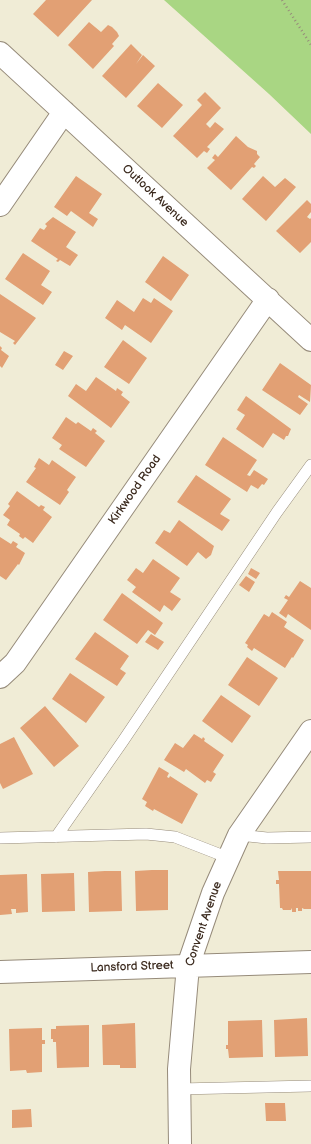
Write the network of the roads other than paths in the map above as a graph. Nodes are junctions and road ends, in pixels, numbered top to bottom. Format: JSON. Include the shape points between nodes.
{"nodes":[{"id":1,"x":0,"y":53,"type":"edge"},
{"id":2,"x":64,"y":112,"type":"junction"},
{"id":3,"x":0,"y":205,"type":"edge"},
{"id":4,"x":268,"y":300,"type":"junction"},
{"id":5,"x":311,"y":340,"type":"edge"},
{"id":6,"x":311,"y":465,"type":"edge"},
{"id":7,"x":0,"y":677,"type":"edge"},
{"id":8,"x":311,"y":731,"type":"edge"},
{"id":9,"x":238,"y":835,"type":"junction"},
{"id":10,"x":56,"y":837,"type":"junction"},
{"id":11,"x":311,"y":837,"type":"edge"},
{"id":12,"x":0,"y":838,"type":"edge"},
{"id":13,"x":229,"y":858,"type":"junction"},
{"id":14,"x":311,"y":962,"type":"edge"},
{"id":15,"x":188,"y":966,"type":"junction"},
{"id":16,"x":0,"y":972,"type":"edge"},
{"id":17,"x":311,"y":1086,"type":"edge"},
{"id":18,"x":179,"y":1089,"type":"junction"},
{"id":19,"x":180,"y":1144,"type":"edge"}],
"edges":[{"from":1,"to":2,"type":"street","name":"Outlook Avenue"},
{"from":2,"to":3,"type":"street"},
{"from":2,"to":4,"type":"street","name":"Outlook Avenue"},
{"from":4,"to":5,"type":"street","name":"Outlook Avenue"},
{"from":4,"to":7,"type":"street","name":"Kirkwood Road","via":[[15,663]]},
{"from":6,"to":10,"type":"lane"},
{"from":8,"to":9,"type":"street","name":"Convent Avenue"},
{"from":9,"to":11,"type":"lane","via":[[267,838]]},
{"from":9,"to":13,"type":"street","name":"Convent Avenue"},
{"from":10,"to":12,"type":"lane"},
{"from":10,"to":13,"type":"lane","via":[[146,834],[174,837]]},
{"from":13,"to":15,"type":"street","name":"Convent Avenue","via":[[213,893]]},
{"from":14,"to":15,"type":"street","name":"Lansford Street"},
{"from":15,"to":16,"type":"street","name":"Lansford Street"},
{"from":15,"to":18,"type":"street","name":"Convent Avenue"},
{"from":17,"to":18,"type":"lane"},
{"from":18,"to":19,"type":"street","name":"Convent Avenue"}]}
